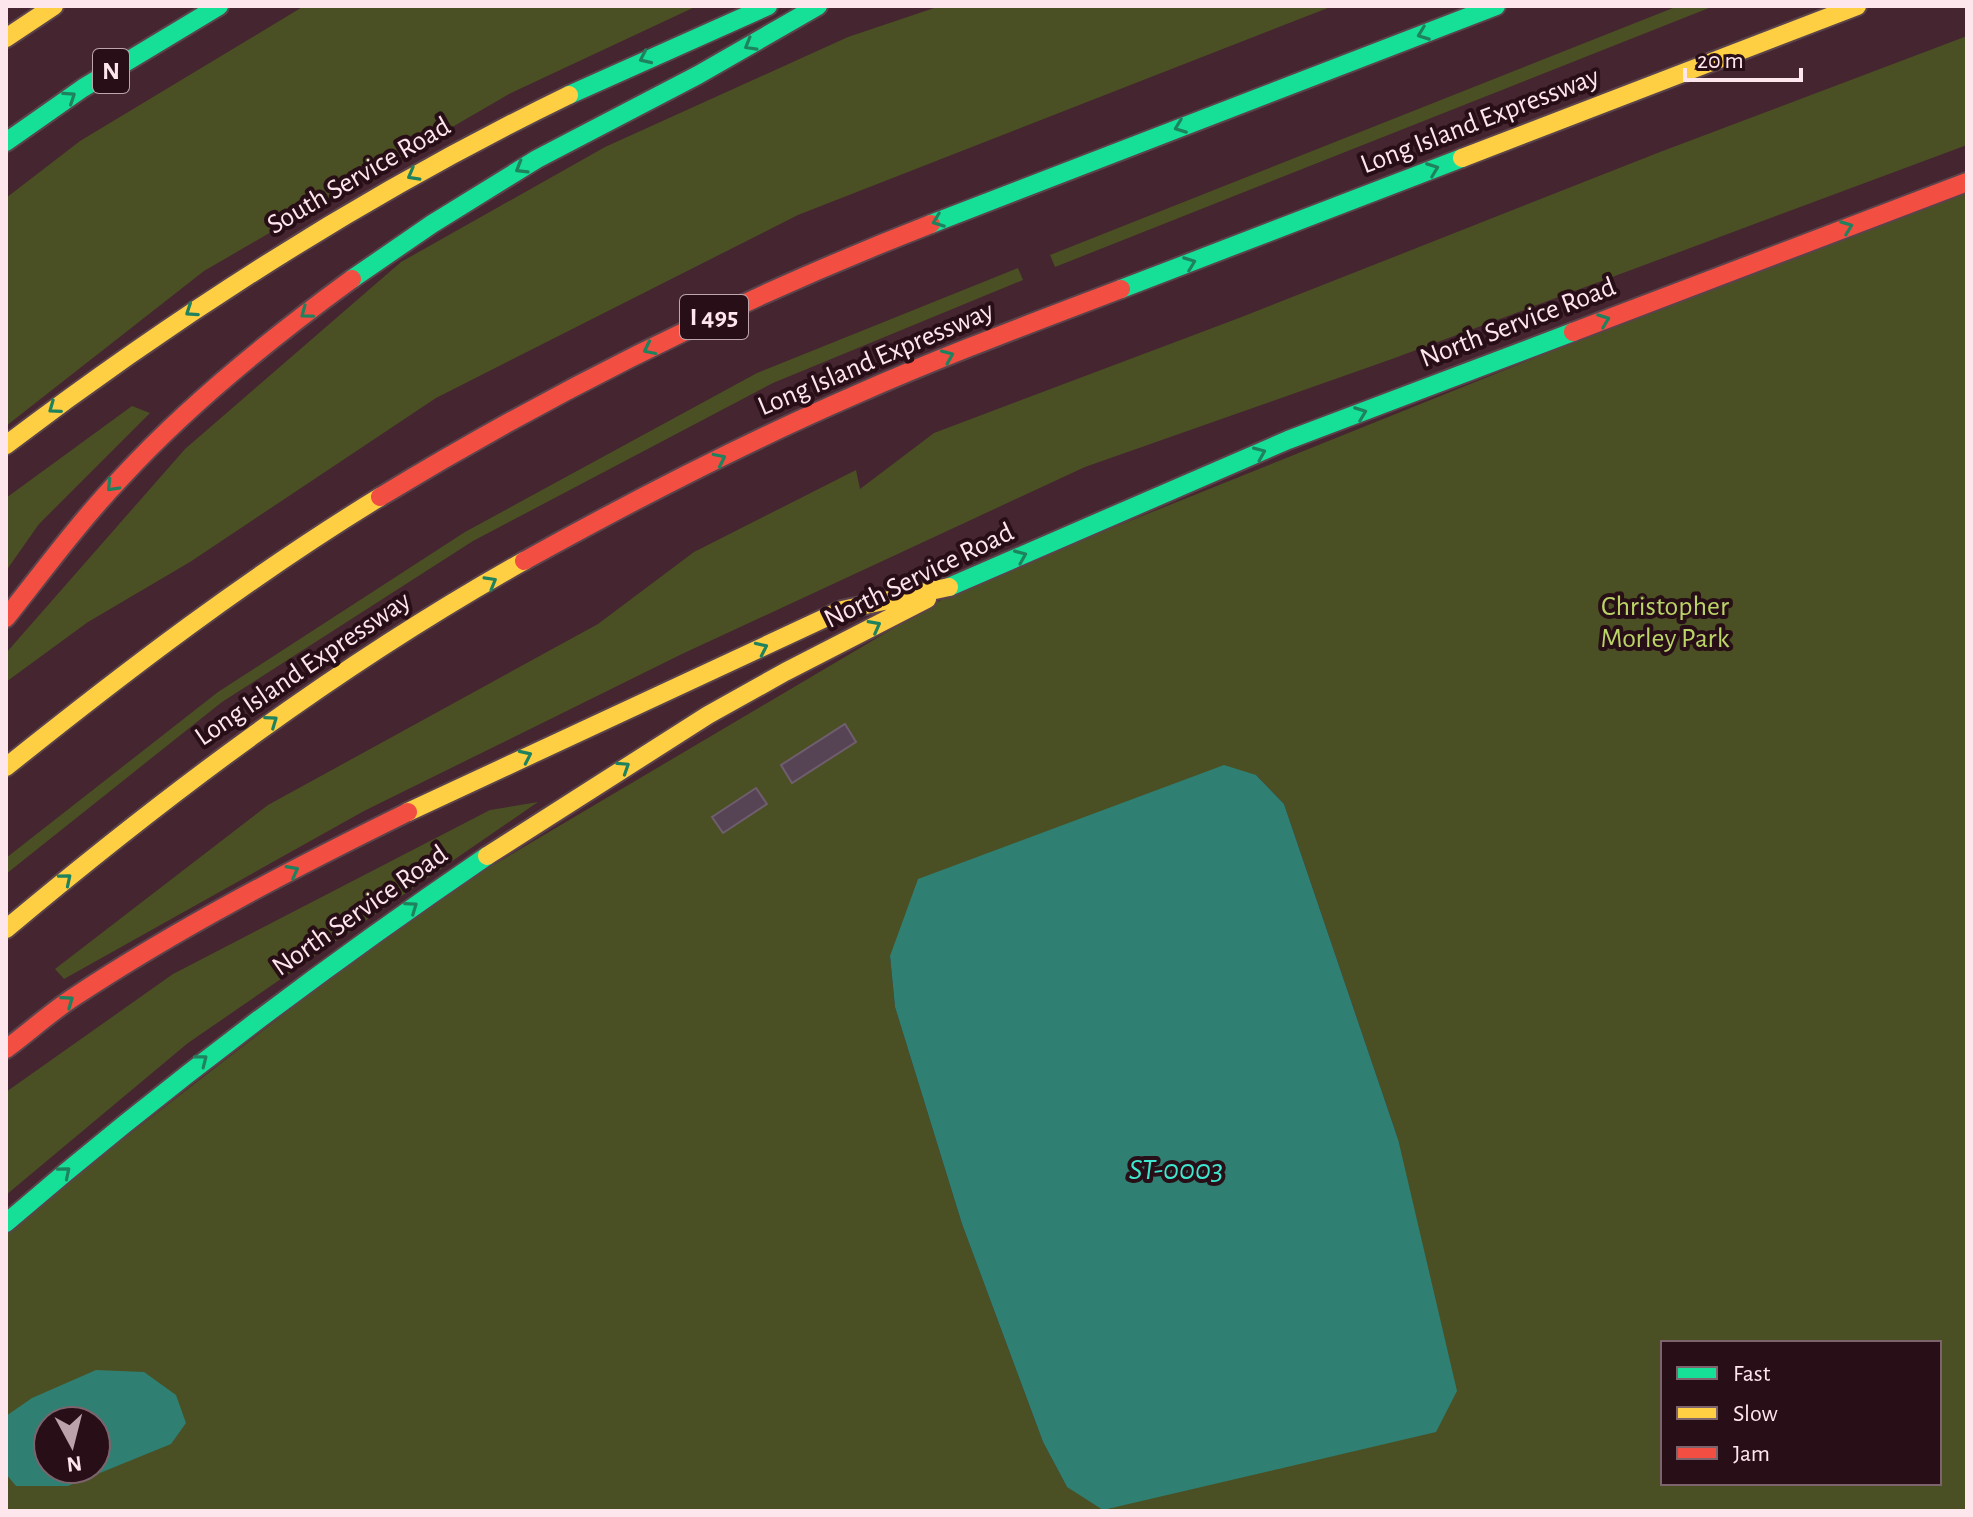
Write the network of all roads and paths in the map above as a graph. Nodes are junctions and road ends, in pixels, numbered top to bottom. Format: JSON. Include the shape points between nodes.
{"nodes":[{"id":1,"x":54,"y":6,"type":"edge"},
{"id":2,"x":219,"y":6,"type":"edge"},
{"id":3,"x":768,"y":6,"type":"edge"},
{"id":4,"x":818,"y":6,"type":"edge"},
{"id":5,"x":1496,"y":6,"type":"edge"},
{"id":6,"x":1857,"y":6,"type":"edge"},
{"id":7,"x":6,"y":38,"type":"edge"},
{"id":8,"x":6,"y":142,"type":"edge"},
{"id":9,"x":1967,"y":182,"type":"edge"},
{"id":10,"x":6,"y":445,"type":"edge"},
{"id":11,"x":949,"y":587,"type":"junction"},
{"id":12,"x":6,"y":618,"type":"edge"},
{"id":13,"x":6,"y":767,"type":"edge"},
{"id":14,"x":6,"y":929,"type":"edge"},
{"id":15,"x":6,"y":1049,"type":"edge"},
{"id":16,"x":6,"y":1223,"type":"edge"}],
"edges":[{"from":1,"to":7,"type":"main road"},
{"from":8,"to":2,"type":"main road","number":"N","one_way":true},
{"from":3,"to":10,"type":"main road","name":"South Service Road","one_way":true,"via":[[584,87],[388,190],[178,320]]},
{"from":4,"to":12,"type":"main road","one_way":true,"via":[[525,166],[308,311],[141,457],[92,509]]},
{"from":5,"to":13,"type":"main road","number":"I 495","one_way":true,"via":[[873,246],[618,364],[390,491],[256,577]]},
{"from":14,"to":6,"type":"main road","name":"Long Island Expressway","one_way":true,"via":[[213,762],[330,682],[451,605],[711,463],[957,352]]},
{"from":11,"to":9,"type":"main road","name":"North Service Road","one_way":true,"via":[[1288,440]]},
{"from":15,"to":11,"type":"main road","one_way":true,"via":[[72,998],[154,947],[388,823],[842,610]]},
{"from":16,"to":11,"type":"main road","name":"North Service Road","one_way":true,"via":[[221,1046],[435,891],[741,696]]}]}
